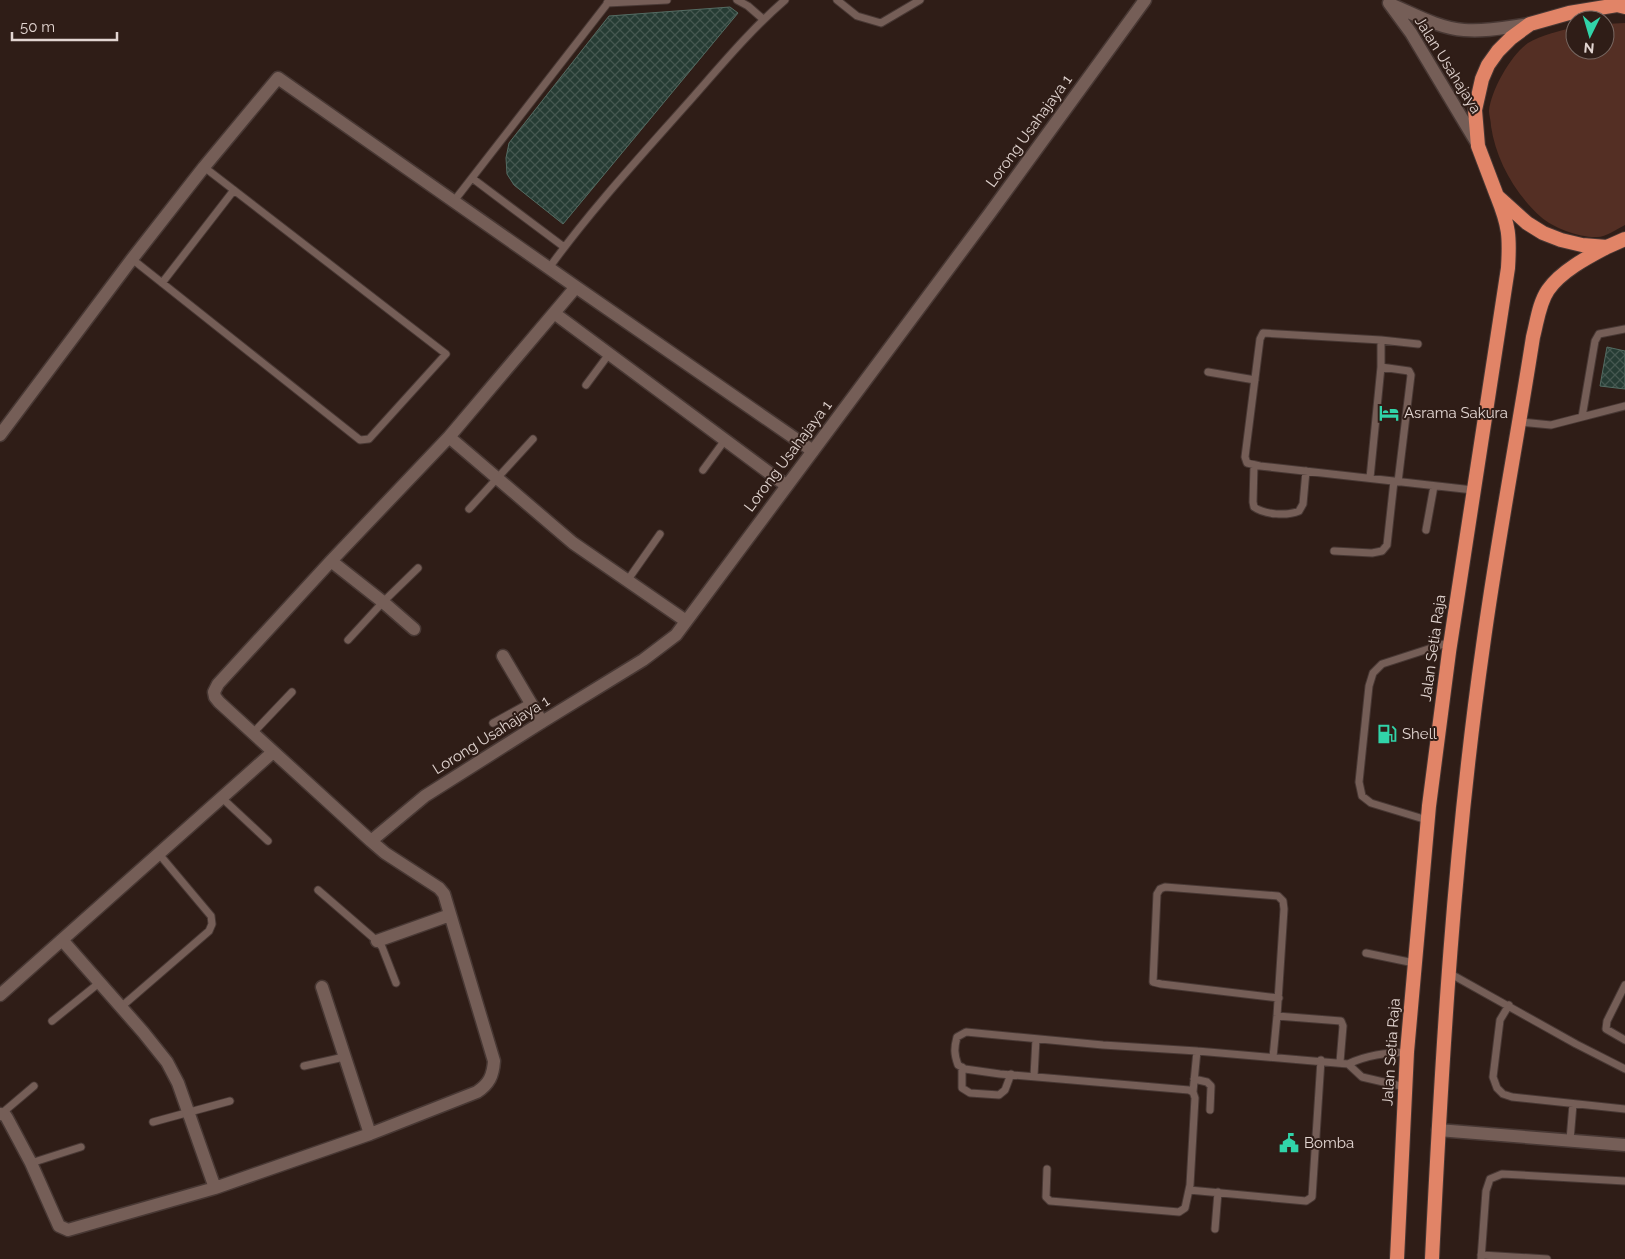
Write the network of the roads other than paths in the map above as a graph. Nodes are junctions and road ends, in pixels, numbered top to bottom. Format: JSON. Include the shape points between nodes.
{"nodes":[{"id":1,"x":667,"y":0,"type":"edge"},
{"id":2,"x":737,"y":0,"type":"edge"},
{"id":3,"x":785,"y":0,"type":"edge"},
{"id":4,"x":837,"y":0,"type":"edge"},
{"id":5,"x":920,"y":0,"type":"edge"},
{"id":6,"x":1145,"y":0,"type":"edge"},
{"id":7,"x":608,"y":2,"type":"edge"},
{"id":8,"x":1387,"y":2,"type":"edge"},
{"id":9,"x":1622,"y":5,"type":"edge"},
{"id":10,"x":763,"y":19,"type":"junction"},
{"id":11,"x":1530,"y":24,"type":"junction"},
{"id":12,"x":1478,"y":146,"type":"junction"},
{"id":13,"x":204,"y":167,"type":"junction"},
{"id":14,"x":472,"y":178,"type":"junction"},
{"id":15,"x":234,"y":190,"type":"junction"},
{"id":16,"x":1497,"y":196,"type":"junction"},
{"id":17,"x":454,"y":201,"type":"junction"},
{"id":18,"x":1625,"y":239,"type":"edge"},
{"id":19,"x":564,"y":247,"type":"junction"},
{"id":20,"x":1608,"y":247,"type":"junction"},
{"id":21,"x":132,"y":260,"type":"junction"},
{"id":22,"x":549,"y":268,"type":"junction"},
{"id":23,"x":162,"y":283,"type":"junction"},
{"id":24,"x":576,"y":287,"type":"junction"},
{"id":25,"x":554,"y":313,"type":"junction"},
{"id":26,"x":1625,"y":329,"type":"edge"},
{"id":27,"x":1381,"y":340,"type":"junction"},
{"id":28,"x":1418,"y":344,"type":"dead end"},
{"id":29,"x":609,"y":354,"type":"junction"},
{"id":30,"x":1381,"y":367,"type":"junction"},
{"id":31,"x":1208,"y":372,"type":"dead end"},
{"id":32,"x":1255,"y":380,"type":"junction"},
{"id":33,"x":586,"y":385,"type":"dead end"},
{"id":34,"x":1625,"y":406,"type":"edge"},
{"id":35,"x":1582,"y":417,"type":"junction"},
{"id":36,"x":1520,"y":422,"type":"junction"},
{"id":37,"x":0,"y":435,"type":"edge"},
{"id":38,"x":448,"y":437,"type":"junction"},
{"id":39,"x":533,"y":439,"type":"dead end"},
{"id":40,"x":725,"y":440,"type":"junction"},
{"id":41,"x":813,"y":451,"type":"junction"},
{"id":42,"x":1254,"y":465,"type":"junction"},
{"id":43,"x":703,"y":470,"type":"dead end"},
{"id":44,"x":1306,"y":471,"type":"junction"},
{"id":45,"x":497,"y":478,"type":"junction"},
{"id":46,"x":1370,"y":478,"type":"junction"},
{"id":47,"x":1396,"y":481,"type":"junction"},
{"id":48,"x":787,"y":486,"type":"junction"},
{"id":49,"x":1434,"y":486,"type":"junction"},
{"id":50,"x":1474,"y":490,"type":"junction"},
{"id":51,"x":469,"y":509,"type":"dead end"},
{"id":52,"x":1426,"y":530,"type":"dead end"},
{"id":53,"x":660,"y":534,"type":"dead end"},
{"id":54,"x":1334,"y":551,"type":"dead end"},
{"id":55,"x":331,"y":561,"type":"junction"},
{"id":56,"x":418,"y":568,"type":"dead end"},
{"id":57,"x":627,"y":581,"type":"junction"},
{"id":58,"x":383,"y":602,"type":"junction"},
{"id":59,"x":686,"y":621,"type":"junction"},
{"id":60,"x":414,"y":629,"type":"dead end"},
{"id":61,"x":348,"y":640,"type":"dead end"},
{"id":62,"x":1450,"y":642,"type":"junction"},
{"id":63,"x":502,"y":656,"type":"dead end"},
{"id":64,"x":292,"y":692,"type":"dead end"},
{"id":65,"x":531,"y":702,"type":"junction"},
{"id":66,"x":542,"y":722,"type":"junction"},
{"id":67,"x":493,"y":723,"type":"dead end"},
{"id":68,"x":253,"y":733,"type":"junction"},
{"id":69,"x":273,"y":752,"type":"junction"},
{"id":70,"x":222,"y":798,"type":"junction"},
{"id":71,"x":1427,"y":820,"type":"junction"},
{"id":72,"x":268,"y":841,"type":"dead end"},
{"id":73,"x":371,"y":841,"type":"junction"},
{"id":74,"x":159,"y":854,"type":"junction"},
{"id":75,"x":318,"y":890,"type":"dead end"},
{"id":76,"x":450,"y":915,"type":"junction"},
{"id":77,"x":63,"y":941,"type":"junction"},
{"id":78,"x":377,"y":942,"type":"junction"},
{"id":79,"x":1366,"y":954,"type":"dead end"},
{"id":80,"x":1414,"y":963,"type":"junction"},
{"id":81,"x":1449,"y":973,"type":"junction"},
{"id":82,"x":100,"y":983,"type":"junction"},
{"id":83,"x":396,"y":983,"type":"dead end"},
{"id":84,"x":1625,"y":985,"type":"edge"},
{"id":85,"x":322,"y":987,"type":"dead end"},
{"id":86,"x":0,"y":995,"type":"edge"},
{"id":87,"x":1279,"y":998,"type":"junction"},
{"id":88,"x":1510,"y":1005,"type":"junction"},
{"id":89,"x":120,"y":1007,"type":"junction"},
{"id":90,"x":1277,"y":1016,"type":"junction"},
{"id":91,"x":52,"y":1021,"type":"dead end"},
{"id":92,"x":1036,"y":1039,"type":"junction"},
{"id":93,"x":1625,"y":1040,"type":"edge"},
{"id":94,"x":1197,"y":1051,"type":"junction"},
{"id":95,"x":1407,"y":1052,"type":"junction"},
{"id":96,"x":344,"y":1057,"type":"junction"},
{"id":97,"x":1273,"y":1057,"type":"junction"},
{"id":98,"x":1321,"y":1060,"type":"junction"},
{"id":99,"x":1344,"y":1063,"type":"junction"},
{"id":100,"x":304,"y":1066,"type":"dead end"},
{"id":101,"x":962,"y":1067,"type":"junction"},
{"id":102,"x":1625,"y":1069,"type":"edge"},
{"id":103,"x":1011,"y":1074,"type":"junction"},
{"id":104,"x":1034,"y":1076,"type":"junction"},
{"id":105,"x":1194,"y":1079,"type":"junction"},
{"id":106,"x":34,"y":1086,"type":"dead end"},
{"id":107,"x":1405,"y":1087,"type":"junction"},
{"id":108,"x":1193,"y":1092,"type":"junction"},
{"id":109,"x":230,"y":1101,"type":"dead end"},
{"id":110,"x":1573,"y":1104,"type":"junction"},
{"id":111,"x":1210,"y":1110,"type":"dead end"},
{"id":112,"x":1625,"y":1110,"type":"edge"},
{"id":113,"x":188,"y":1112,"type":"junction"},
{"id":114,"x":0,"y":1114,"type":"edge"},
{"id":115,"x":153,"y":1122,"type":"dead end"},
{"id":116,"x":1438,"y":1130,"type":"junction"},
{"id":117,"x":370,"y":1134,"type":"junction"},
{"id":118,"x":1570,"y":1140,"type":"junction"},
{"id":119,"x":1625,"y":1145,"type":"edge"},
{"id":120,"x":81,"y":1147,"type":"dead end"},
{"id":121,"x":32,"y":1163,"type":"junction"},
{"id":122,"x":1047,"y":1169,"type":"dead end"},
{"id":123,"x":1625,"y":1181,"type":"edge"},
{"id":124,"x":215,"y":1188,"type":"junction"},
{"id":125,"x":1189,"y":1190,"type":"junction"},
{"id":126,"x":1218,"y":1192,"type":"junction"},
{"id":127,"x":1215,"y":1229,"type":"dead end"},
{"id":128,"x":1481,"y":1257,"type":"edge"},
{"id":129,"x":1397,"y":1259,"type":"edge"},
{"id":130,"x":1432,"y":1259,"type":"edge"},
{"id":131,"x":1547,"y":1259,"type":"edge"}],
"edges":[{"from":1,"to":7,"type":"lane"},
{"from":2,"to":10,"type":"lane"},
{"from":3,"to":10,"type":"lane"},
{"from":4,"to":5,"type":"lane","via":[[858,16],[881,24]]},
{"from":6,"to":41,"type":"street","name":"Lorong Usahajaya 1"},
{"from":7,"to":14,"type":"lane"},
{"from":8,"to":11,"type":"street","name":"Jalan Usahajaya","via":[[1446,27],[1463,30],[1484,31]]},
{"from":8,"to":12,"type":"street","name":"Jalan Usahajaya","via":[[1411,33]]},
{"from":9,"to":11,"type":"highway","name":"Jalan Setia Raja","via":[[1569,13]]},
{"from":10,"to":19,"type":"lane"},
{"from":11,"to":12,"type":"highway","name":"Jalan Setia Raja","via":[[1498,51],[1482,79],[1475,110]]},
{"from":12,"to":16,"type":"highway","name":"Jalan Setia Raja"},
{"from":13,"to":15,"type":"lane"},
{"from":13,"to":17,"type":"street","via":[[278,78]]},
{"from":13,"to":21,"type":"street"},
{"from":14,"to":17,"type":"lane"},
{"from":14,"to":19,"type":"lane"},
{"from":15,"to":23,"type":"lane"},
{"from":15,"to":23,"type":"lane","via":[[446,354],[369,439],[360,440]]},
{"from":16,"to":20,"type":"highway","name":"Jalan Setia Raja","via":[[1543,233],[1582,245]]},
{"from":16,"to":50,"type":"highway","name":"Jalan Setia Raja","via":[[1509,233],[1508,268]]},
{"from":17,"to":22,"type":"street"},
{"from":18,"to":20,"type":"highway","name":"Jalan Setia Raja"},
{"from":19,"to":22,"type":"lane"},
{"from":20,"to":36,"type":"highway","name":"Jalan Setia Raja","via":[[1580,262],[1548,290],[1533,337]]},
{"from":21,"to":23,"type":"lane"},
{"from":21,"to":37,"type":"street"},
{"from":22,"to":24,"type":"street"},
{"from":24,"to":25,"type":"street"},
{"from":24,"to":41,"type":"street"},
{"from":25,"to":29,"type":"street"},
{"from":25,"to":38,"type":"street"},
{"from":26,"to":35,"type":"lane","via":[[1599,334],[1594,341]]},
{"from":27,"to":28,"type":"lane"},
{"from":27,"to":30,"type":"lane"},
{"from":27,"to":32,"type":"lane","via":[[1263,333]]},
{"from":29,"to":33,"type":"lane"},
{"from":29,"to":40,"type":"street"},
{"from":30,"to":46,"type":"lane"},
{"from":30,"to":47,"type":"lane","via":[[1409,371],[1411,375]]},
{"from":31,"to":32,"type":"lane"},
{"from":32,"to":42,"type":"lane","via":[[1245,457],[1247,463]]},
{"from":34,"to":35,"type":"lane"},
{"from":35,"to":36,"type":"lane","via":[[1551,426]]},
{"from":36,"to":81,"type":"highway","name":"Jalan Setia Raja","via":[[1483,646]]},
{"from":38,"to":45,"type":"street"},
{"from":38,"to":55,"type":"street"},
{"from":39,"to":45,"type":"lane"},
{"from":40,"to":43,"type":"lane"},
{"from":40,"to":48,"type":"street"},
{"from":41,"to":48,"type":"street","name":"Lorong Usahajaya 1"},
{"from":42,"to":44,"type":"lane"},
{"from":42,"to":44,"type":"lane","via":[[1253,502],[1260,511],[1291,514],[1299,511],[1303,504]]},
{"from":44,"to":46,"type":"lane"},
{"from":45,"to":51,"type":"lane"},
{"from":45,"to":57,"type":"street","via":[[573,543]]},
{"from":46,"to":47,"type":"lane"},
{"from":47,"to":49,"type":"lane"},
{"from":47,"to":54,"type":"lane","via":[[1387,545],[1382,551]]},
{"from":48,"to":59,"type":"street","name":"Lorong Usahajaya 1"},
{"from":49,"to":50,"type":"lane"},
{"from":49,"to":52,"type":"lane"},
{"from":50,"to":62,"type":"highway","name":"Jalan Setia Raja"},
{"from":53,"to":57,"type":"lane"},
{"from":55,"to":58,"type":"street"},
{"from":55,"to":68,"type":"street","via":[[215,689],[219,702]]},
{"from":56,"to":58,"type":"lane"},
{"from":57,"to":59,"type":"street"},
{"from":58,"to":60,"type":"street"},
{"from":58,"to":61,"type":"lane"},
{"from":59,"to":66,"type":"street","name":"Lorong Usahajaya 1","via":[[676,635],[644,660]]},
{"from":62,"to":71,"type":"highway","name":"Jalan Setia Raja"},
{"from":62,"to":71,"type":"lane","via":[[1382,664],[1373,673],[1369,686],[1359,782],[1362,796],[1371,802]]},
{"from":63,"to":65,"type":"street"},
{"from":64,"to":68,"type":"lane"},
{"from":65,"to":66,"type":"street"},
{"from":65,"to":67,"type":"lane"},
{"from":66,"to":73,"type":"street","name":"Lorong Usahajaya 1","via":[[425,796]]},
{"from":68,"to":69,"type":"street"},
{"from":69,"to":70,"type":"street"},
{"from":69,"to":73,"type":"street"},
{"from":70,"to":72,"type":"lane"},
{"from":70,"to":74,"type":"street"},
{"from":71,"to":80,"type":"highway","name":"Jalan Setia Raja"},
{"from":73,"to":76,"type":"street","via":[[439,888]]},
{"from":74,"to":77,"type":"street"},
{"from":74,"to":89,"type":"lane","via":[[212,916],[212,924],[209,931]]},
{"from":75,"to":78,"type":"lane"},
{"from":76,"to":78,"type":"street"},
{"from":76,"to":117,"type":"street","via":[[494,1061],[491,1078],[476,1092]]},
{"from":77,"to":82,"type":"street"},
{"from":77,"to":86,"type":"street"},
{"from":78,"to":83,"type":"lane"},
{"from":79,"to":80,"type":"lane"},
{"from":80,"to":95,"type":"highway","name":"Jalan Setia Raja"},
{"from":81,"to":88,"type":"lane"},
{"from":81,"to":116,"type":"highway","name":"Jalan Setia Raja"},
{"from":82,"to":89,"type":"street"},
{"from":82,"to":91,"type":"lane"},
{"from":84,"to":93,"type":"lane","via":[[1606,1021],[1606,1029]]},
{"from":85,"to":96,"type":"street"},
{"from":87,"to":87,"type":"lane","via":[[1284,909],[1278,896],[1160,889],[1157,894],[1153,982]]},
{"from":87,"to":90,"type":"lane"},
{"from":88,"to":102,"type":"lane"},
{"from":88,"to":110,"type":"lane","via":[[1500,1020],[1493,1077],[1497,1088],[1512,1097]]},
{"from":89,"to":113,"type":"street","via":[[167,1062]]},
{"from":90,"to":97,"type":"lane"},
{"from":90,"to":99,"type":"lane","via":[[1341,1021]]},
{"from":92,"to":94,"type":"lane"},
{"from":92,"to":101,"type":"lane","via":[[966,1032],[957,1037],[954,1049],[954,1056]]},
{"from":92,"to":104,"type":"lane"},
{"from":94,"to":97,"type":"lane"},
{"from":94,"to":105,"type":"lane"},
{"from":95,"to":99,"type":"lane","via":[[1380,1053]]},
{"from":95,"to":107,"type":"highway","name":"Jalan Setia Raja"},
{"from":96,"to":100,"type":"lane"},
{"from":96,"to":117,"type":"street"},
{"from":97,"to":98,"type":"lane"},
{"from":98,"to":99,"type":"lane"},
{"from":98,"to":126,"type":"lane","via":[[1312,1197],[1306,1201]]},
{"from":99,"to":107,"type":"lane","via":[[1362,1077]]},
{"from":101,"to":103,"type":"lane"},
{"from":101,"to":103,"type":"lane","via":[[962,1088],[970,1094],[999,1094],[1005,1090]]},
{"from":103,"to":104,"type":"lane"},
{"from":104,"to":108,"type":"lane"},
{"from":105,"to":108,"type":"lane"},
{"from":105,"to":111,"type":"lane","via":[[1211,1086]]},
{"from":106,"to":114,"type":"lane"},
{"from":107,"to":129,"type":"highway","name":"Jalan Setia Raja"},
{"from":108,"to":125,"type":"lane"},
{"from":109,"to":113,"type":"lane"},
{"from":110,"to":112,"type":"lane"},
{"from":110,"to":118,"type":"lane"},
{"from":113,"to":115,"type":"lane"},
{"from":113,"to":124,"type":"street"},
{"from":114,"to":121,"type":"street","via":[[7,1118]]},
{"from":116,"to":118,"type":"street"},
{"from":116,"to":130,"type":"highway","name":"Jalan Setia Raja"},
{"from":117,"to":124,"type":"street"},
{"from":118,"to":119,"type":"street"},
{"from":120,"to":121,"type":"lane"},
{"from":121,"to":124,"type":"street","via":[[59,1226],[68,1230]]},
{"from":122,"to":125,"type":"lane","via":[[1046,1197],[1050,1201],[1179,1212],[1185,1208]]},
{"from":123,"to":128,"type":"lane","via":[[1502,1174],[1490,1179],[1486,1191]]},
{"from":125,"to":126,"type":"lane"},
{"from":126,"to":127,"type":"lane"},
{"from":128,"to":131,"type":"lane"}]}
